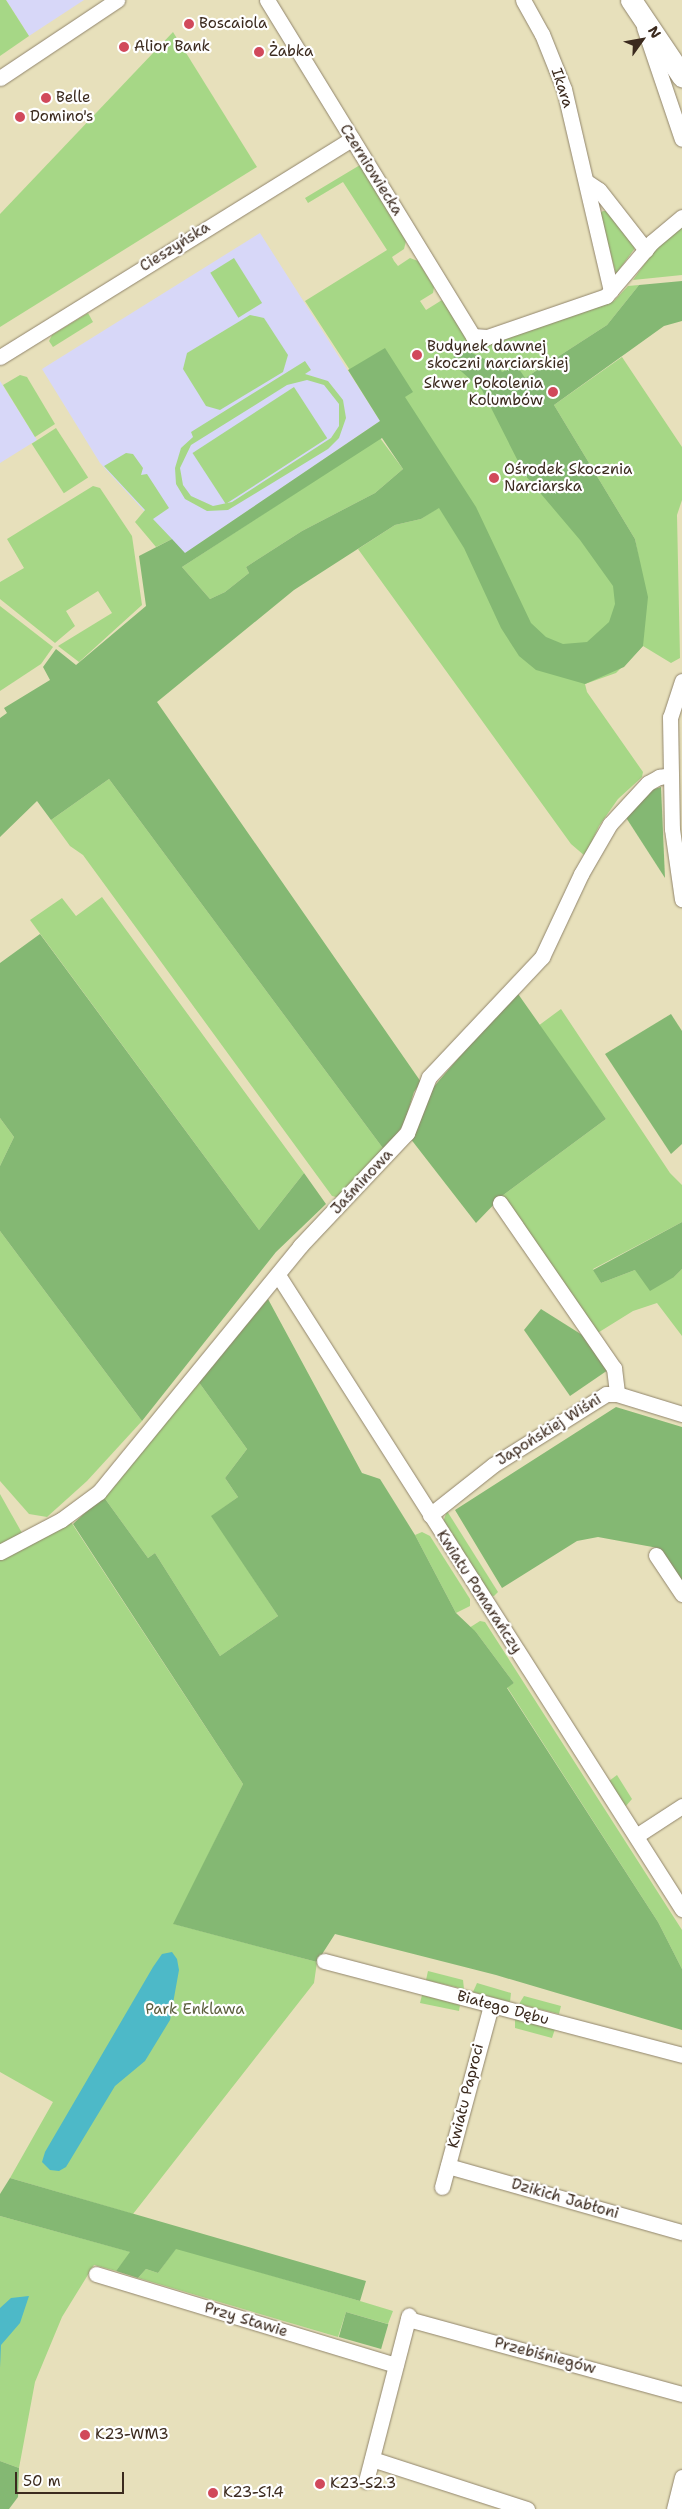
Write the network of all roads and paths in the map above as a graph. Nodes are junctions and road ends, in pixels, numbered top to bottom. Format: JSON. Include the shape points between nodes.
{"nodes":[{"id":1,"x":117,"y":0,"type":"edge"},
{"id":2,"x":267,"y":0,"type":"edge"},
{"id":3,"x":523,"y":0,"type":"edge"},
{"id":4,"x":635,"y":7,"type":"edge"},
{"id":5,"x":682,"y":76,"type":"edge"},
{"id":6,"x":0,"y":78,"type":"edge"},
{"id":7,"x":352,"y":139,"type":"junction"},
{"id":8,"x":682,"y":139,"type":"edge"},
{"id":9,"x":587,"y":182,"type":"junction"},
{"id":10,"x":682,"y":217,"type":"edge"},
{"id":11,"x":646,"y":250,"type":"junction"},
{"id":12,"x":611,"y":292,"type":"junction"},
{"id":13,"x":0,"y":357,"type":"edge"},
{"id":14,"x":682,"y":681,"type":"edge"},
{"id":15,"x":671,"y":776,"type":"junction"},
{"id":16,"x":682,"y":899,"type":"edge"},
{"id":17,"x":500,"y":1203,"type":"dead end"},
{"id":18,"x":278,"y":1275,"type":"junction"},
{"id":19,"x":617,"y":1394,"type":"junction"},
{"id":20,"x":682,"y":1414,"type":"edge"},
{"id":21,"x":430,"y":1515,"type":"junction"},
{"id":22,"x":0,"y":1552,"type":"edge"},
{"id":23,"x":656,"y":1555,"type":"dead end"},
{"id":24,"x":682,"y":1594,"type":"edge"},
{"id":25,"x":682,"y":1806,"type":"edge"},
{"id":26,"x":636,"y":1836,"type":"junction"},
{"id":27,"x":682,"y":1909,"type":"edge"},
{"id":28,"x":324,"y":1961,"type":"dead end"},
{"id":29,"x":491,"y":2005,"type":"junction"},
{"id":30,"x":682,"y":2055,"type":"edge"},
{"id":31,"x":448,"y":2166,"type":"junction"},
{"id":32,"x":442,"y":2187,"type":"dead end"},
{"id":33,"x":682,"y":2232,"type":"edge"},
{"id":34,"x":96,"y":2274,"type":"dead end"},
{"id":35,"x":396,"y":2365,"type":"junction"},
{"id":36,"x":682,"y":2394,"type":"edge"},
{"id":37,"x":372,"y":2459,"type":"junction"},
{"id":38,"x":682,"y":2477,"type":"edge"},
{"id":39,"x":366,"y":2481,"type":"dead end"},
{"id":40,"x":527,"y":2509,"type":"edge"},
{"id":41,"x":674,"y":2509,"type":"edge"}],
"edges":[{"from":1,"to":6,"type":"street"},
{"from":2,"to":7,"type":"street","name":"Czerniowiecka"},
{"from":3,"to":9,"type":"street","name":"Ikara","via":[[542,34],[564,89]]},
{"from":4,"to":5,"type":"street"},
{"from":4,"to":8,"type":"street"},
{"from":7,"to":12,"type":"street","name":"Czerniowiecka","via":[[470,332],[478,338],[600,300]]},
{"from":7,"to":13,"type":"street","name":"Cieszyńska"},
{"from":9,"to":11,"type":"street","via":[[598,190]]},
{"from":9,"to":12,"type":"street","name":"Ikara"},
{"from":10,"to":11,"type":"street"},
{"from":11,"to":12,"type":"street"},
{"from":14,"to":15,"type":"street","via":[[670,716]]},
{"from":15,"to":16,"type":"street","via":[[672,829]]},
{"from":15,"to":18,"type":"street","name":"Jaśminowa","via":[[659,777],[648,783],[610,824],[581,874],[542,957],[429,1077],[407,1133],[308,1237]]},
{"from":17,"to":19,"type":"street","via":[[614,1368]]},
{"from":18,"to":21,"type":"street","name":"Kwiatu Pomarańczy"},
{"from":18,"to":22,"type":"street","name":"Jaśminowa","via":[[238,1319],[99,1492],[61,1520]]},
{"from":19,"to":20,"type":"street","name":"Japońskiej Wiśni"},
{"from":19,"to":21,"type":"street","name":"Japońskiej Wiśni","via":[[606,1394],[589,1402],[482,1473]]},
{"from":21,"to":26,"type":"street","name":"Kwiatu Pomarańczy"},
{"from":23,"to":24,"type":"street"},
{"from":25,"to":26,"type":"street"},
{"from":26,"to":27,"type":"street","name":"Kwiatu Pomarańczy"},
{"from":28,"to":29,"type":"street","name":"Białego Dębu"},
{"from":29,"to":30,"type":"street","name":"Białego Dębu"},
{"from":29,"to":31,"type":"street","name":"Kwiatu Paproci"},
{"from":31,"to":32,"type":"street","name":"Kwiatu Paproci"},
{"from":31,"to":33,"type":"street","name":"Dzikich Jabłoni"},
{"from":34,"to":35,"type":"street","name":"Przy Stawie"},
{"from":35,"to":36,"type":"street","name":"Przebiśniegów","via":[[409,2317]]},
{"from":35,"to":37,"type":"street"},
{"from":37,"to":39,"type":"street"},
{"from":37,"to":40,"type":"street"},
{"from":38,"to":41,"type":"street"}]}
